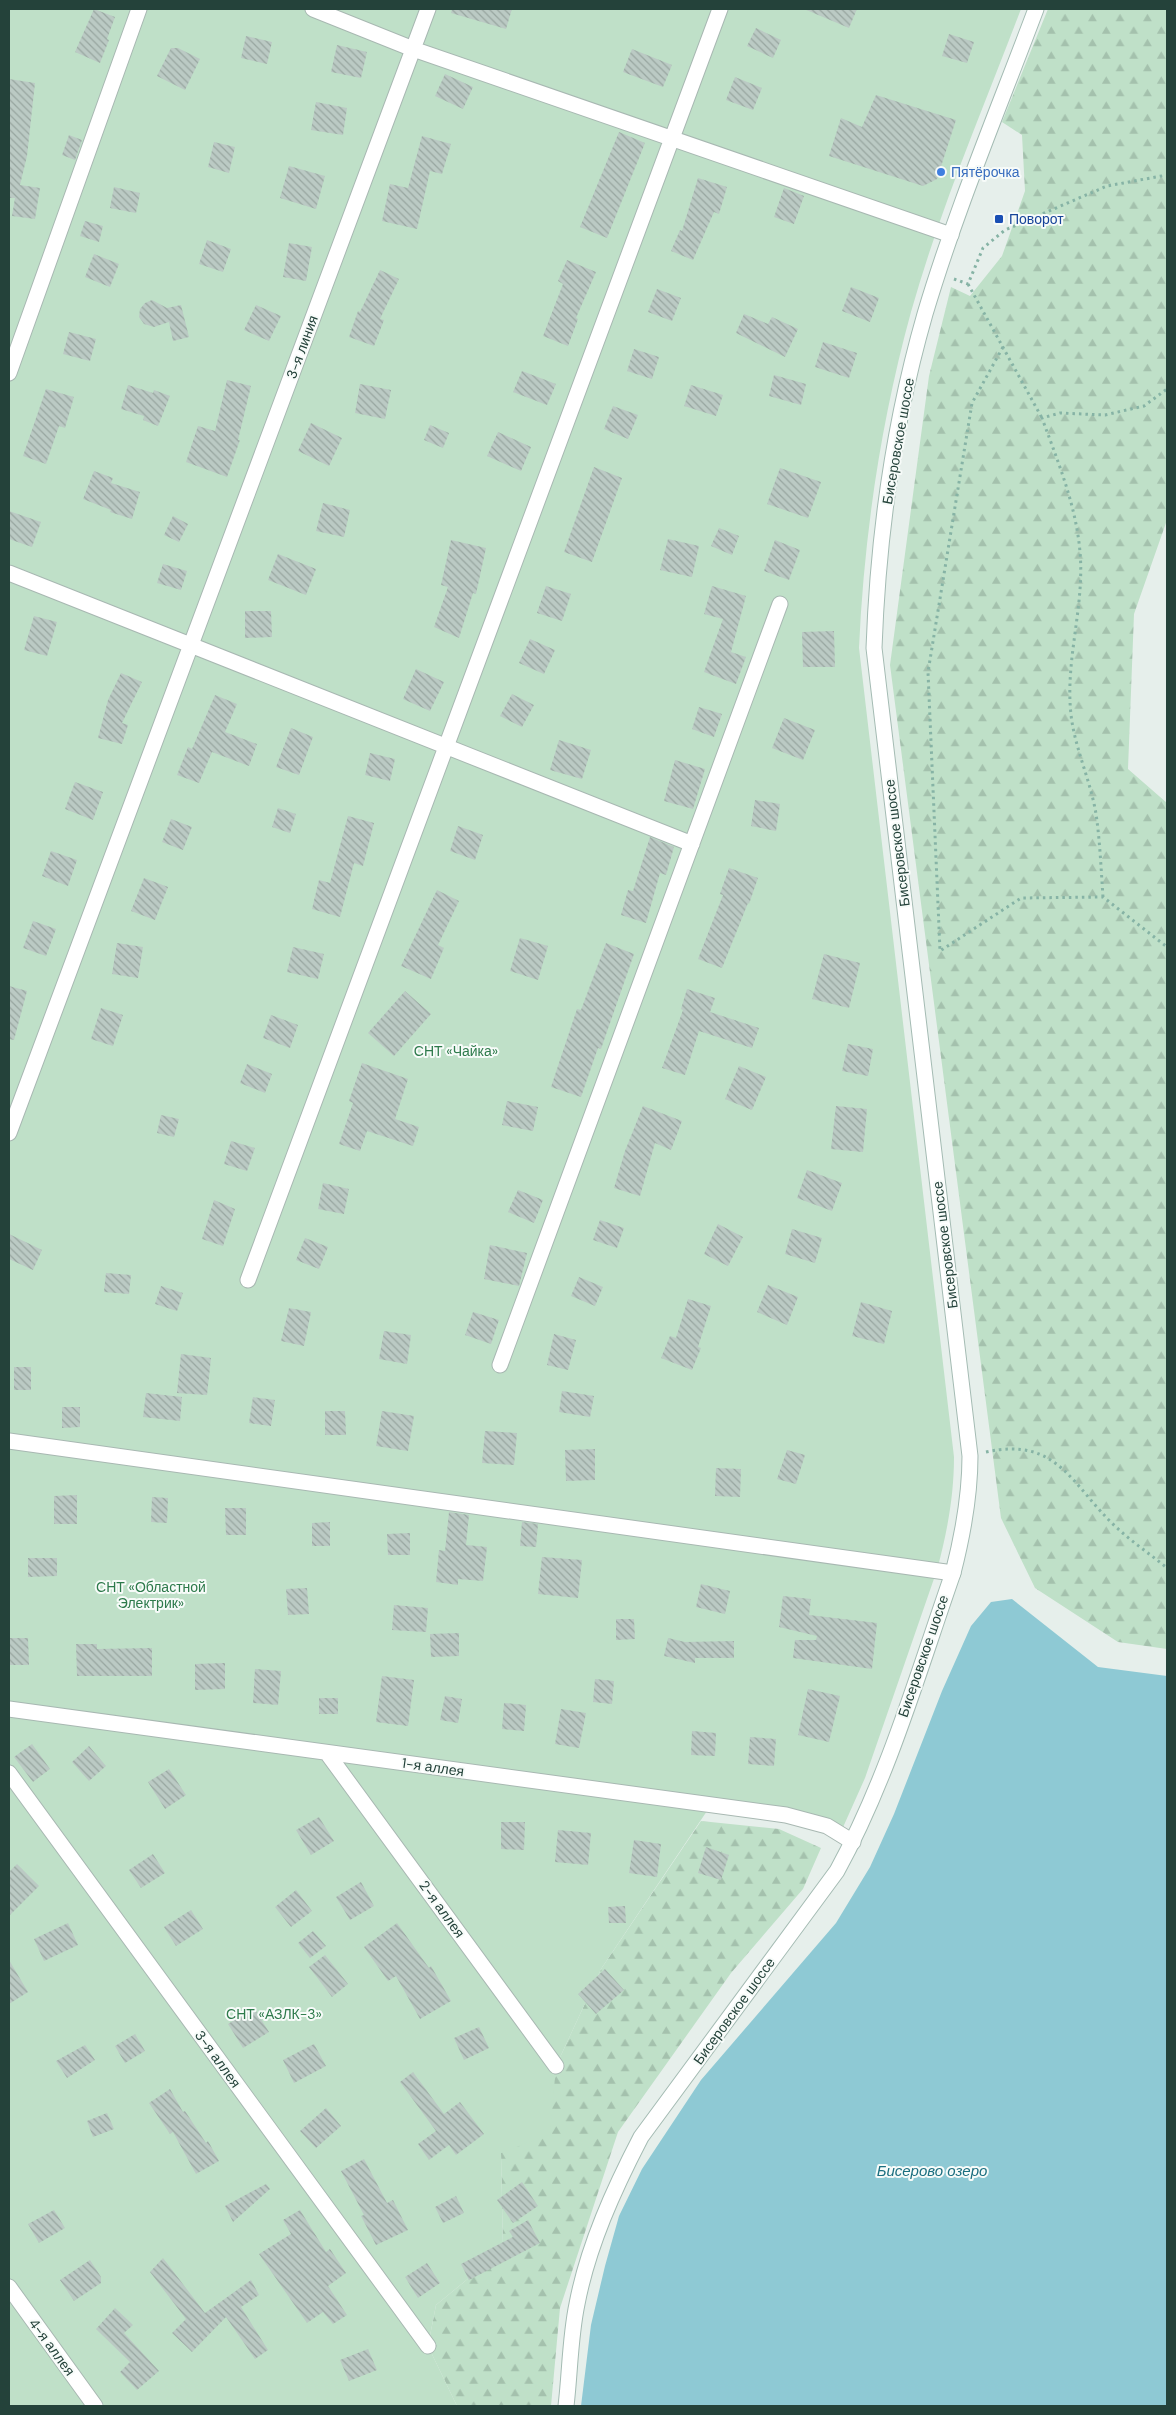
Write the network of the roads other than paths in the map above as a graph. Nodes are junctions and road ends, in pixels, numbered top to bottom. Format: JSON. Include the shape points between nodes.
{"nodes":[{"id":1,"x":139,"y":9,"type":"edge"},
{"id":2,"x":313,"y":9,"type":"edge"},
{"id":3,"x":428,"y":9,"type":"edge"},
{"id":4,"x":720,"y":9,"type":"edge"},
{"id":5,"x":1036,"y":9,"type":"edge"},
{"id":6,"x":414,"y":49,"type":"junction"},
{"id":7,"x":672,"y":138,"type":"junction"},
{"id":8,"x":951,"y":235,"type":"junction"},
{"id":9,"x":9,"y":373,"type":"edge"},
{"id":10,"x":9,"y":574,"type":"edge"},
{"id":11,"x":780,"y":604,"type":"dead end"},
{"id":12,"x":191,"y":646,"type":"junction"},
{"id":13,"x":446,"y":747,"type":"junction"},
{"id":14,"x":692,"y":844,"type":"junction"},
{"id":15,"x":9,"y":1133,"type":"edge"},
{"id":16,"x":248,"y":1280,"type":"dead end"},
{"id":17,"x":500,"y":1365,"type":"dead end"},
{"id":18,"x":9,"y":1441,"type":"edge"},
{"id":19,"x":953,"y":1573,"type":"junction"},
{"id":20,"x":9,"y":1709,"type":"edge"},
{"id":21,"x":327,"y":1753,"type":"junction"},
{"id":22,"x":9,"y":1773,"type":"edge"},
{"id":23,"x":853,"y":1842,"type":"junction"},
{"id":24,"x":556,"y":2066,"type":"dead end"},
{"id":25,"x":9,"y":2288,"type":"edge"},
{"id":26,"x":428,"y":2346,"type":"dead end"},
{"id":27,"x":95,"y":2406,"type":"edge"},
{"id":28,"x":566,"y":2406,"type":"edge"}],
"edges":[{"from":1,"to":9,"type":"street"},
{"from":2,"to":6,"type":"street"},
{"from":3,"to":6,"type":"street","name":"3-я линия"},
{"from":4,"to":7,"type":"street"},
{"from":5,"to":8,"type":"street","name":"Бисеровское шоссе"},
{"from":6,"to":7,"type":"street"},
{"from":6,"to":12,"type":"street","name":"3-я линия"},
{"from":7,"to":8,"type":"street"},
{"from":7,"to":13,"type":"street"},
{"from":8,"to":19,"type":"street","name":"Бисеровское шоссе","via":[[913,358],[902,415],[879,560],[874,648],[970,1456],[967,1510]]},
{"from":10,"to":12,"type":"street"},
{"from":11,"to":14,"type":"street"},
{"from":12,"to":13,"type":"street"},
{"from":12,"to":15,"type":"street","name":"3-я линия"},
{"from":13,"to":14,"type":"street"},
{"from":13,"to":16,"type":"street"},
{"from":14,"to":17,"type":"street"},
{"from":18,"to":19,"type":"street"},
{"from":19,"to":23,"type":"street","name":"Бисеровское шоссе","via":[[880,1780]]},
{"from":20,"to":21,"type":"street","name":"1-я аллея"},
{"from":21,"to":23,"type":"street","name":"1-я аллея","via":[[786,1815],[827,1826]]},
{"from":21,"to":24,"type":"street","name":"2-я аллея"},
{"from":22,"to":26,"type":"street","name":"3-я аллея"},
{"from":23,"to":28,"type":"street","name":"Бисеровское шоссе","via":[[837,1872],[641,2137],[620,2178],[589,2258],[577,2305]]},
{"from":25,"to":27,"type":"street","name":"4-я аллея"}]}
